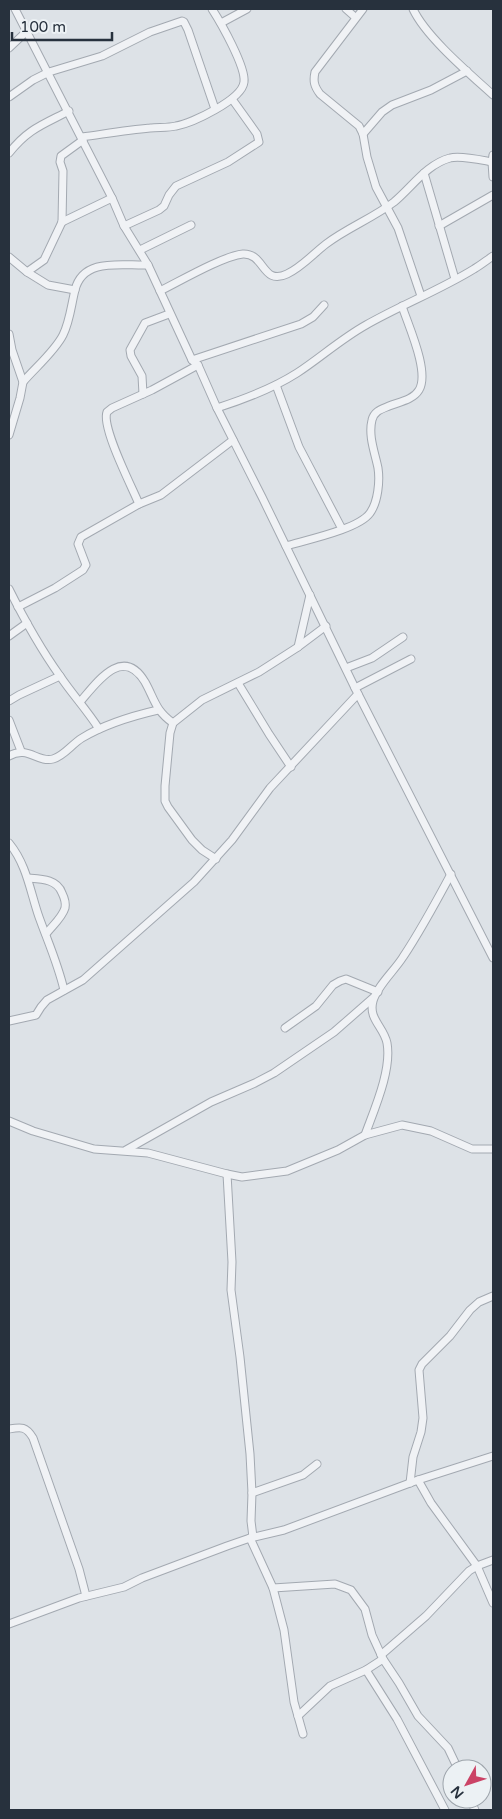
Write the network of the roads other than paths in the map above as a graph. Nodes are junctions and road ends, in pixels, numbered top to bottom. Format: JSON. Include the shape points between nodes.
{"nodes":[{"id":1,"x":17,"y":9,"type":"edge"},
{"id":2,"x":212,"y":9,"type":"edge"},
{"id":3,"x":246,"y":9,"type":"edge"},
{"id":4,"x":346,"y":9,"type":"edge"},
{"id":5,"x":363,"y":9,"type":"edge"},
{"id":6,"x":413,"y":9,"type":"edge"},
{"id":7,"x":355,"y":18,"type":"junction"},
{"id":8,"x":221,"y":23,"type":"junction"},
{"id":9,"x":27,"y":31,"type":"junction"},
{"id":10,"x":9,"y":48,"type":"edge"},
{"id":11,"x":467,"y":71,"type":"junction"},
{"id":12,"x":49,"y":72,"type":"junction"},
{"id":13,"x":493,"y":95,"type":"edge"},
{"id":14,"x":9,"y":97,"type":"edge"},
{"id":15,"x":232,"y":99,"type":"junction"},
{"id":16,"x":215,"y":109,"type":"junction"},
{"id":17,"x":69,"y":112,"type":"junction"},
{"id":18,"x":363,"y":134,"type":"junction"},
{"id":19,"x":82,"y":138,"type":"junction"},
{"id":20,"x":9,"y":153,"type":"edge"},
{"id":21,"x":492,"y":158,"type":"edge"},
{"id":22,"x":424,"y":174,"type":"junction"},
{"id":23,"x":493,"y":177,"type":"edge"},
{"id":24,"x":493,"y":195,"type":"edge"},
{"id":25,"x":112,"y":198,"type":"junction"},
{"id":26,"x":386,"y":208,"type":"junction"},
{"id":27,"x":62,"y":222,"type":"junction"},
{"id":28,"x":192,"y":225,"type":"dead end"},
{"id":29,"x":124,"y":226,"type":"junction"},
{"id":30,"x":439,"y":226,"type":"junction"},
{"id":31,"x":140,"y":250,"type":"junction"},
{"id":32,"x":493,"y":256,"type":"edge"},
{"id":33,"x":9,"y":257,"type":"edge"},
{"id":34,"x":148,"y":265,"type":"junction"},
{"id":35,"x":27,"y":272,"type":"junction"},
{"id":36,"x":455,"y":279,"type":"junction"},
{"id":37,"x":75,"y":290,"type":"junction"},
{"id":38,"x":160,"y":290,"type":"junction"},
{"id":39,"x":421,"y":296,"type":"junction"},
{"id":40,"x":324,"y":305,"type":"dead end"},
{"id":41,"x":402,"y":306,"type":"junction"},
{"id":42,"x":170,"y":314,"type":"junction"},
{"id":43,"x":9,"y":334,"type":"edge"},
{"id":44,"x":10,"y":350,"type":"edge"},
{"id":45,"x":195,"y":362,"type":"junction"},
{"id":46,"x":23,"y":382,"type":"junction"},
{"id":47,"x":276,"y":384,"type":"junction"},
{"id":48,"x":144,"y":394,"type":"junction"},
{"id":49,"x":217,"y":408,"type":"junction"},
{"id":50,"x":9,"y":435,"type":"edge"},
{"id":51,"x":233,"y":440,"type":"junction"},
{"id":52,"x":139,"y":504,"type":"junction"},
{"id":53,"x":342,"y":529,"type":"junction"},
{"id":54,"x":286,"y":546,"type":"junction"},
{"id":55,"x":9,"y":589,"type":"edge"},
{"id":56,"x":310,"y":595,"type":"junction"},
{"id":57,"x":18,"y":606,"type":"junction"},
{"id":58,"x":27,"y":623,"type":"junction"},
{"id":59,"x":326,"y":626,"type":"junction"},
{"id":60,"x":9,"y":636,"type":"edge"},
{"id":61,"x":403,"y":637,"type":"dead end"},
{"id":62,"x":298,"y":647,"type":"junction"},
{"id":63,"x":411,"y":659,"type":"dead end"},
{"id":64,"x":346,"y":668,"type":"junction"},
{"id":65,"x":60,"y":676,"type":"junction"},
{"id":66,"x":238,"y":683,"type":"junction"},
{"id":67,"x":357,"y":691,"type":"junction"},
{"id":68,"x":9,"y":701,"type":"edge"},
{"id":69,"x":80,"y":702,"type":"junction"},
{"id":70,"x":158,"y":710,"type":"junction"},
{"id":71,"x":9,"y":720,"type":"edge"},
{"id":72,"x":173,"y":723,"type":"junction"},
{"id":73,"x":99,"y":728,"type":"junction"},
{"id":74,"x":21,"y":751,"type":"junction"},
{"id":75,"x":9,"y":756,"type":"edge"},
{"id":76,"x":291,"y":767,"type":"junction"},
{"id":77,"x":9,"y":843,"type":"edge"},
{"id":78,"x":216,"y":858,"type":"junction"},
{"id":79,"x":451,"y":874,"type":"junction"},
{"id":80,"x":28,"y":878,"type":"junction"},
{"id":81,"x":46,"y":934,"type":"junction"},
{"id":82,"x":493,"y":958,"type":"edge"},
{"id":83,"x":64,"y":990,"type":"junction"},
{"id":84,"x":376,"y":995,"type":"junction"},
{"id":85,"x":9,"y":1021,"type":"edge"},
{"id":86,"x":286,"y":1028,"type":"dead end"},
{"id":87,"x":9,"y":1121,"type":"edge"},
{"id":88,"x":364,"y":1135,"type":"junction"},
{"id":89,"x":493,"y":1149,"type":"edge"},
{"id":90,"x":126,"y":1150,"type":"junction"},
{"id":91,"x":227,"y":1174,"type":"junction"},
{"id":92,"x":493,"y":1296,"type":"edge"},
{"id":93,"x":9,"y":1429,"type":"edge"},
{"id":94,"x":493,"y":1456,"type":"edge"},
{"id":95,"x":317,"y":1464,"type":"dead end"},
{"id":96,"x":418,"y":1480,"type":"junction"},
{"id":97,"x":410,"y":1483,"type":"junction"},
{"id":98,"x":252,"y":1493,"type":"junction"},
{"id":99,"x":252,"y":1538,"type":"junction"},
{"id":100,"x":493,"y":1560,"type":"edge"},
{"id":101,"x":477,"y":1566,"type":"junction"},
{"id":102,"x":273,"y":1588,"type":"junction"},
{"id":103,"x":86,"y":1596,"type":"junction"},
{"id":104,"x":493,"y":1603,"type":"edge"},
{"id":105,"x":9,"y":1624,"type":"edge"},
{"id":106,"x":382,"y":1657,"type":"junction"},
{"id":107,"x":366,"y":1670,"type":"junction"},
{"id":108,"x":298,"y":1716,"type":"junction"},
{"id":109,"x":303,"y":1734,"type":"dead end"},
{"id":110,"x":453,"y":1759,"type":"edge"},
{"id":111,"x":445,"y":1810,"type":"edge"}],
"edges":[{"from":1,"to":9,"type":"street"},
{"from":2,"to":8,"type":"street"},
{"from":3,"to":8,"type":"street"},
{"from":4,"to":7,"type":"street"},
{"from":5,"to":7,"type":"street"},
{"from":6,"to":11,"type":"street","via":[[424,26]]},
{"from":7,"to":18,"type":"street","via":[[314,72],[313,80],[320,94],[359,126]]},
{"from":8,"to":15,"type":"street","via":[[243,74],[241,90]]},
{"from":9,"to":10,"type":"street"},
{"from":9,"to":12,"type":"street"},
{"from":11,"to":13,"type":"street"},
{"from":11,"to":18,"type":"street","via":[[392,105]]},
{"from":12,"to":14,"type":"street"},
{"from":12,"to":16,"type":"street","via":[[102,56],[150,32],[182,21]]},
{"from":12,"to":17,"type":"street"},
{"from":15,"to":16,"type":"street"},
{"from":15,"to":29,"type":"street","via":[[257,134],[259,142],[228,162],[176,186],[159,210]]},
{"from":16,"to":19,"type":"street","via":[[174,127]]},
{"from":17,"to":19,"type":"street"},
{"from":17,"to":20,"type":"street","via":[[35,127]]},
{"from":18,"to":26,"type":"street","via":[[376,187]]},
{"from":19,"to":25,"type":"street"},
{"from":19,"to":27,"type":"street","via":[[61,156]]},
{"from":21,"to":22,"type":"street","via":[[452,157],[435,164]]},
{"from":21,"to":23,"type":"street"},
{"from":22,"to":26,"type":"street"},
{"from":22,"to":30,"type":"street"},
{"from":24,"to":30,"type":"street"},
{"from":25,"to":27,"type":"street"},
{"from":25,"to":29,"type":"street"},
{"from":26,"to":38,"type":"street","via":[[332,240],[286,275],[271,276],[256,258],[243,254]]},
{"from":26,"to":39,"type":"street","via":[[398,228]]},
{"from":27,"to":35,"type":"street","via":[[44,260]]},
{"from":28,"to":31,"type":"street"},
{"from":29,"to":31,"type":"street"},
{"from":30,"to":36,"type":"street"},
{"from":31,"to":34,"type":"street"},
{"from":32,"to":36,"type":"street"},
{"from":33,"to":35,"type":"street"},
{"from":34,"to":37,"type":"street","via":[[98,266],[82,276]]},
{"from":34,"to":38,"type":"street"},
{"from":35,"to":37,"type":"street","via":[[48,285]]},
{"from":36,"to":39,"type":"street"},
{"from":37,"to":46,"type":"street","via":[[62,337]]},
{"from":38,"to":42,"type":"street"},
{"from":39,"to":41,"type":"street"},
{"from":40,"to":45,"type":"street","via":[[313,318],[301,324]]},
{"from":41,"to":47,"type":"street","via":[[351,334]]},
{"from":41,"to":53,"type":"street","via":[[421,366],[419,390],[412,397],[375,414],[371,428],[378,470],[377,496],[370,513],[355,525]]},
{"from":42,"to":45,"type":"street"},
{"from":42,"to":48,"type":"street","via":[[145,323],[130,350],[142,376]]},
{"from":43,"to":44,"type":"street"},
{"from":44,"to":46,"type":"street"},
{"from":45,"to":48,"type":"street"},
{"from":45,"to":49,"type":"street"},
{"from":46,"to":50,"type":"street"},
{"from":47,"to":49,"type":"street"},
{"from":47,"to":53,"type":"street","via":[[299,447]]},
{"from":48,"to":52,"type":"street","via":[[110,409],[106,415],[115,449]]},
{"from":49,"to":51,"type":"street"},
{"from":51,"to":52,"type":"street","via":[[175,486]]},
{"from":51,"to":54,"type":"street"},
{"from":52,"to":57,"type":"street","via":[[78,540],[86,565],[83,570]]},
{"from":53,"to":54,"type":"street"},
{"from":54,"to":56,"type":"street"},
{"from":55,"to":57,"type":"street"},
{"from":56,"to":59,"type":"street"},
{"from":56,"to":62,"type":"street"},
{"from":57,"to":58,"type":"street"},
{"from":58,"to":60,"type":"street"},
{"from":58,"to":65,"type":"street"},
{"from":59,"to":62,"type":"street"},
{"from":59,"to":64,"type":"street"},
{"from":61,"to":64,"type":"street","via":[[372,658]]},
{"from":62,"to":66,"type":"street"},
{"from":63,"to":67,"type":"street"},
{"from":64,"to":67,"type":"street"},
{"from":65,"to":68,"type":"street"},
{"from":65,"to":69,"type":"street"},
{"from":66,"to":72,"type":"street","via":[[202,700]]},
{"from":66,"to":76,"type":"street"},
{"from":67,"to":76,"type":"street"},
{"from":67,"to":79,"type":"street"},
{"from":69,"to":70,"type":"street","via":[[108,671],[128,666],[139,674]]},
{"from":69,"to":73,"type":"street"},
{"from":70,"to":72,"type":"street"},
{"from":70,"to":73,"type":"street"},
{"from":71,"to":74,"type":"street"},
{"from":72,"to":78,"type":"street","via":[[166,800],[172,814],[192,840]]},
{"from":73,"to":74,"type":"street","via":[[52,759]]},
{"from":74,"to":75,"type":"street"},
{"from":76,"to":78,"type":"street"},
{"from":77,"to":80,"type":"street","via":[[17,852]]},
{"from":78,"to":83,"type":"street","via":[[134,936],[83,980]]},
{"from":79,"to":82,"type":"street"},
{"from":79,"to":84,"type":"street","via":[[433,910]]},
{"from":80,"to":81,"type":"street"},
{"from":80,"to":81,"type":"street","via":[[50,881],[61,888],[65,908]]},
{"from":81,"to":83,"type":"street"},
{"from":83,"to":85,"type":"street","via":[[47,1000],[34,1017]]},
{"from":84,"to":86,"type":"street","via":[[346,979],[340,981],[316,1006]]},
{"from":84,"to":88,"type":"street","via":[[371,1009],[386,1041],[388,1054],[376,1106]]},
{"from":84,"to":90,"type":"street","via":[[334,1032],[274,1073],[211,1102]]},
{"from":87,"to":90,"type":"street","via":[[94,1149]]},
{"from":88,"to":89,"type":"street","via":[[402,1125],[430,1131],[472,1149]]},
{"from":88,"to":91,"type":"street","via":[[338,1150],[287,1171],[242,1177]]},
{"from":90,"to":91,"type":"street"},
{"from":91,"to":98,"type":"street","via":[[231,1290]]},
{"from":92,"to":97,"type":"street","via":[[470,1310],[419,1370],[421,1432]]},
{"from":93,"to":103,"type":"street","via":[[29,1431],[79,1568]]},
{"from":94,"to":96,"type":"street"},
{"from":95,"to":98,"type":"street","via":[[302,1476]]},
{"from":96,"to":97,"type":"street"},
{"from":96,"to":101,"type":"street"},
{"from":97,"to":99,"type":"street","via":[[284,1530]]},
{"from":98,"to":99,"type":"street"},
{"from":99,"to":102,"type":"street"},
{"from":99,"to":103,"type":"street","via":[[124,1587]]},
{"from":100,"to":101,"type":"street"},
{"from":101,"to":104,"type":"street"},
{"from":101,"to":106,"type":"street"},
{"from":102,"to":106,"type":"street","via":[[335,1584],[351,1590],[365,1609]]},
{"from":102,"to":108,"type":"street","via":[[284,1630]]},
{"from":103,"to":105,"type":"street"},
{"from":106,"to":107,"type":"street"},
{"from":106,"to":110,"type":"street","via":[[418,1716],[448,1748]]},
{"from":107,"to":108,"type":"street","via":[[330,1686]]},
{"from":107,"to":111,"type":"street"},
{"from":108,"to":109,"type":"street"}]}
